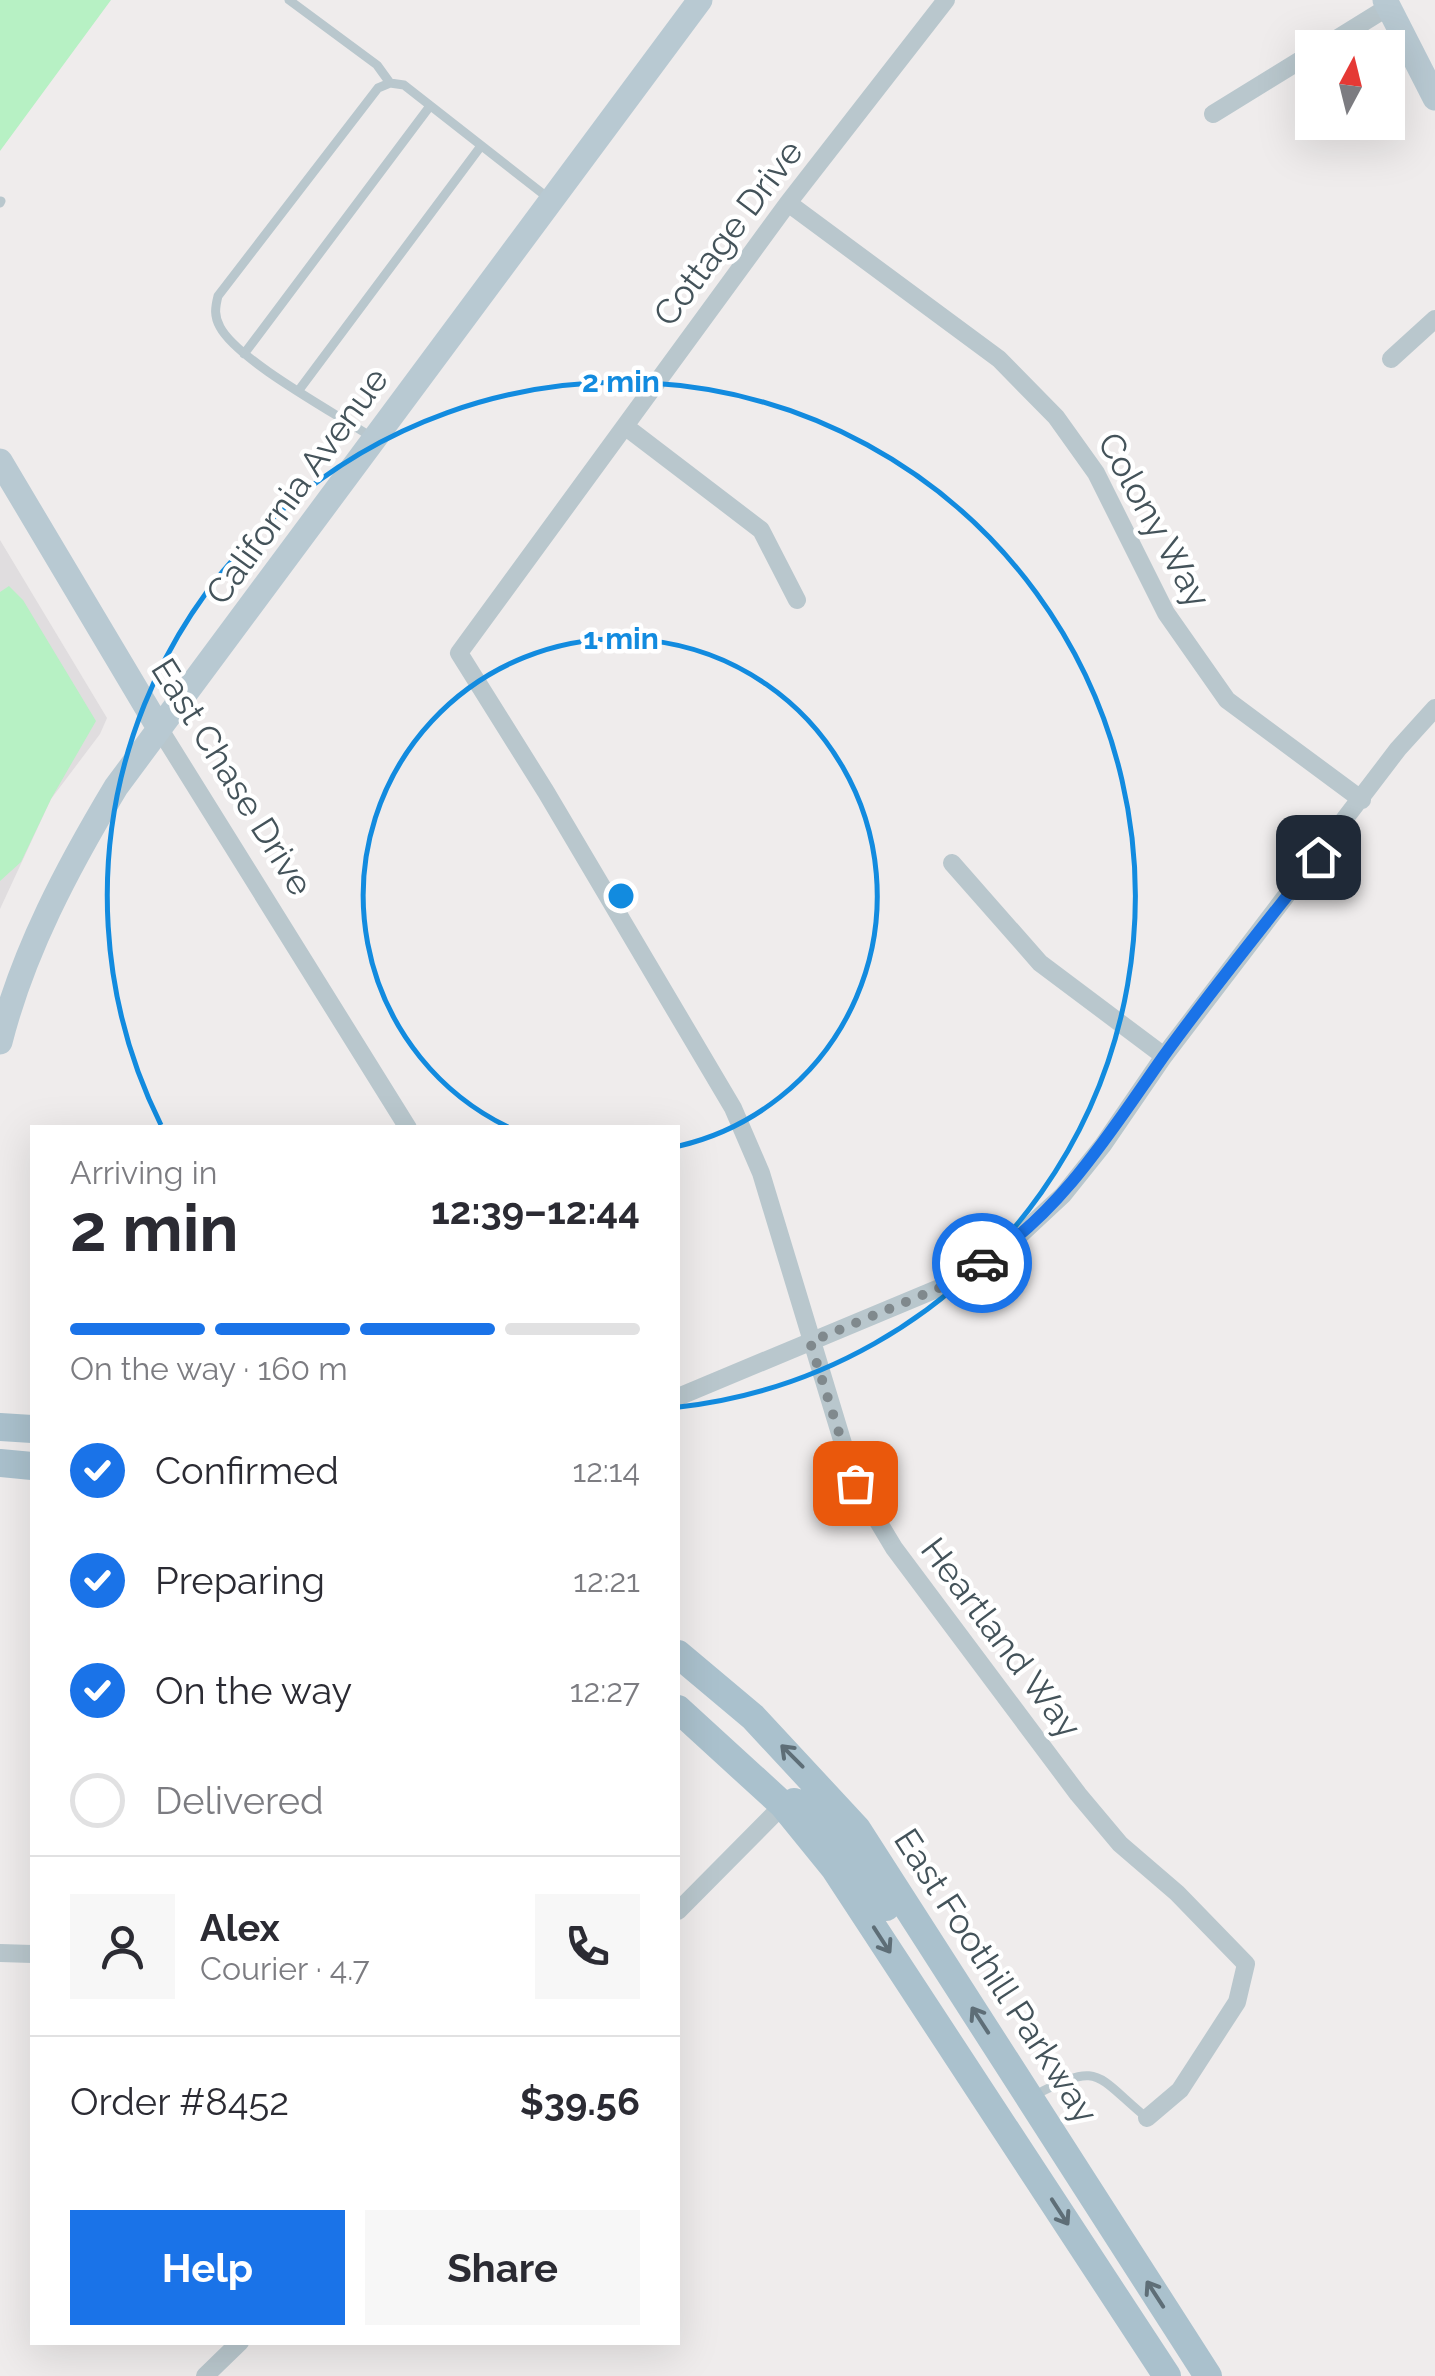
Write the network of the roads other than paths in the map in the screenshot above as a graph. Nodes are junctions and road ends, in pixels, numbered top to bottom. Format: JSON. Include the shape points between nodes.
{"nodes":[{"id":1,"x":288,"y":0,"type":"edge"},
{"id":2,"x":700,"y":0,"type":"edge"},
{"id":3,"x":946,"y":0,"type":"edge"},
{"id":4,"x":1387,"y":3,"type":"edge"},
{"id":5,"x":1348,"y":30,"type":"edge"},
{"id":6,"x":1295,"y":64,"type":"edge"},
{"id":7,"x":390,"y":83,"type":"junction"},
{"id":8,"x":1435,"y":98,"type":"edge"},
{"id":9,"x":430,"y":106,"type":"junction"},
{"id":10,"x":1214,"y":114,"type":"dead end"},
{"id":11,"x":481,"y":146,"type":"junction"},
{"id":12,"x":552,"y":201,"type":"junction"},
{"id":13,"x":788,"y":203,"type":"junction"},
{"id":14,"x":1435,"y":319,"type":"edge"},
{"id":15,"x":244,"y":354,"type":"junction"},
{"id":16,"x":1391,"y":359,"type":"dead end"},
{"id":17,"x":299,"y":390,"type":"junction"},
{"id":18,"x":626,"y":427,"type":"junction"},
{"id":19,"x":375,"y":440,"type":"junction"},
{"id":20,"x":0,"y":461,"type":"edge"},
{"id":21,"x":797,"y":600,"type":"dead end"},
{"id":22,"x":459,"y":653,"type":"joint"},
{"id":23,"x":1435,"y":708,"type":"edge"},
{"id":24,"x":158,"y":728,"type":"junction"},
{"id":25,"x":1362,"y":800,"type":"junction"},
{"id":26,"x":952,"y":863,"type":"dead end"},
{"id":27,"x":0,"y":1042,"type":"edge"},
{"id":28,"x":1164,"y":1056,"type":"junction"},
{"id":29,"x":406,"y":1125,"type":"edge"},
{"id":30,"x":810,"y":1342,"type":"junction"},
{"id":31,"x":680,"y":1395,"type":"edge"},
{"id":32,"x":0,"y":1426,"type":"edge"},
{"id":33,"x":30,"y":1429,"type":"edge"},
{"id":34,"x":0,"y":1463,"type":"edge"},
{"id":35,"x":30,"y":1466,"type":"edge"},
{"id":36,"x":680,"y":1656,"type":"edge"},
{"id":37,"x":680,"y":1711,"type":"edge"},
{"id":38,"x":783,"y":1806,"type":"junction"},
{"id":39,"x":680,"y":1909,"type":"edge"},
{"id":40,"x":0,"y":1953,"type":"edge"},
{"id":41,"x":30,"y":1954,"type":"edge"},
{"id":42,"x":941,"y":1961,"type":"junction"},
{"id":43,"x":1030,"y":2098,"type":"junction"},
{"id":44,"x":1147,"y":2118,"type":"joint"},
{"id":45,"x":234,"y":2345,"type":"edge"},
{"id":46,"x":205,"y":2376,"type":"edge"},
{"id":47,"x":1167,"y":2376,"type":"edge"},
{"id":48,"x":1208,"y":2376,"type":"edge"}],
"edges":[{"from":1,"to":7,"type":"lane","via":[[377,65]]},
{"from":2,"to":12,"type":"main road","name":"California Avenue"},
{"from":3,"to":13,"type":"street","name":"Cottage Drive"},
{"from":4,"to":5,"type":"street"},
{"from":4,"to":8,"type":"main road"},
{"from":6,"to":10,"type":"street"},
{"from":7,"to":9,"type":"lane","via":[[404,85]]},
{"from":7,"to":15,"type":"lane","via":[[378,88],[218,296],[220,326]]},
{"from":9,"to":11,"type":"lane"},
{"from":9,"to":15,"type":"lane"},
{"from":11,"to":12,"type":"lane"},
{"from":11,"to":17,"type":"lane"},
{"from":12,"to":19,"type":"main road","name":"California Avenue"},
{"from":13,"to":18,"type":"street","name":"Cottage Drive"},
{"from":13,"to":25,"type":"street","name":"Colony Way","via":[[999,359],[1056,417],[1096,473],[1166,612],[1227,700]]},
{"from":14,"to":16,"type":"street"},
{"from":15,"to":17,"type":"lane"},
{"from":17,"to":19,"type":"lane"},
{"from":18,"to":21,"type":"street","via":[[762,530]]},
{"from":18,"to":22,"type":"street","name":"Cottage Drive"},
{"from":19,"to":24,"type":"main road","name":"California Avenue"},
{"from":20,"to":24,"type":"main road","name":"East Chase Drive"},
{"from":22,"to":30,"type":"street","name":"Heartland Way","via":[[733,1108],[761,1174]]},
{"from":23,"to":25,"type":"street"},
{"from":24,"to":27,"type":"main road","name":"California Avenue","via":[[58,888]]},
{"from":24,"to":29,"type":"street","name":"East Chase Drive"},
{"from":25,"to":28,"type":"street"},
{"from":26,"to":28,"type":"street","via":[[1040,963]]},
{"from":28,"to":30,"type":"street","via":[[1063,1196],[1006,1247],[944,1286]]},
{"from":30,"to":31,"type":"street"},
{"from":30,"to":44,"type":"street","name":"Heartland Way","via":[[855,1483],[894,1548],[1120,1844],[1246,1964],[1236,2002],[1180,2090]]},
{"from":32,"to":33,"type":"main road"},
{"from":34,"to":35,"type":"main road"},
{"from":42,"to":36,"type":"main road","name":"East Foothill Parkway","one_way":true,"via":[[857,1829],[753,1717]]},
{"from":37,"to":38,"type":"main road"},
{"from":38,"to":39,"type":"street"},
{"from":38,"to":42,"type":"main road","via":[[800,1803],[810,1810],[914,1945]]},
{"from":38,"to":47,"type":"main road","one_way":true,"via":[[835,1869]]},
{"from":40,"to":41,"type":"street"},
{"from":43,"to":42,"type":"main road","name":"East Foothill Parkway","one_way":true},
{"from":43,"to":44,"type":"lane","via":[[1076,2074],[1091,2074]]},
{"from":48,"to":43,"type":"main road","name":"East Foothill Parkway","one_way":true},
{"from":45,"to":46,"type":"street"}]}
